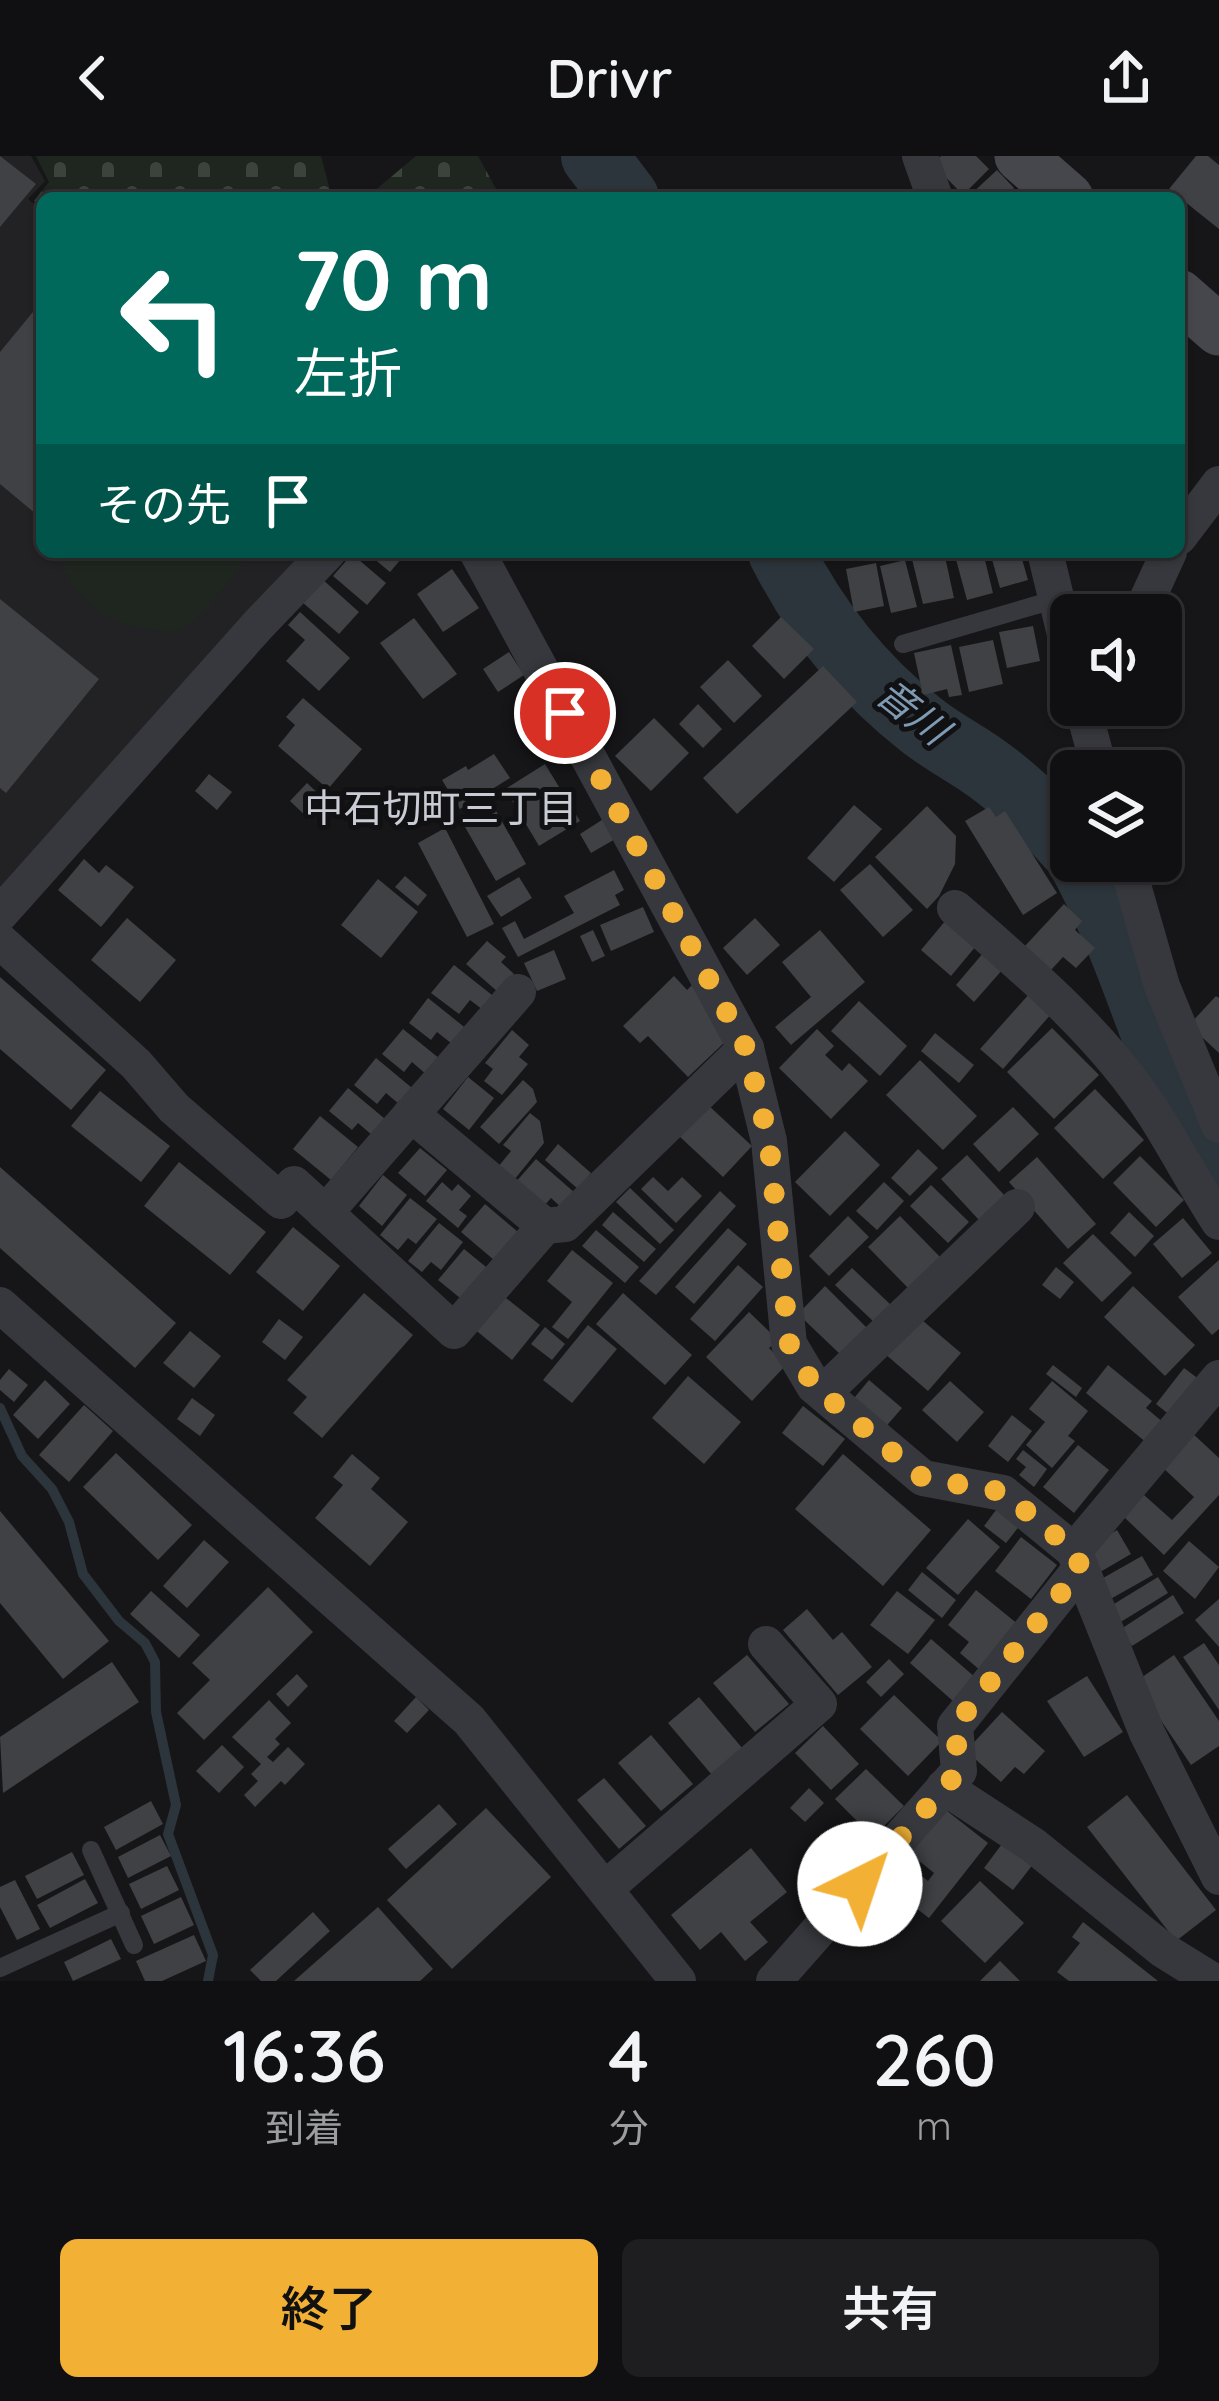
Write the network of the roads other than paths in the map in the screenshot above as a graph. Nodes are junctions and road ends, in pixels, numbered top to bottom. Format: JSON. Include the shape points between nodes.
{"nodes":[{"id":1,"x":920,"y":156,"type":"edge"},
{"id":2,"x":1020,"y":156,"type":"edge"},
{"id":3,"x":933,"y":192,"type":"edge"},
{"id":4,"x":1061,"y":192,"type":"edge"},
{"id":5,"x":1185,"y":300,"type":"edge"},
{"id":6,"x":1219,"y":330,"type":"edge"},
{"id":7,"x":1219,"y":484,"type":"edge"},
{"id":8,"x":1185,"y":529,"type":"edge"},
{"id":9,"x":322,"y":558,"type":"edge"},
{"id":10,"x":480,"y":558,"type":"edge"},
{"id":11,"x":1047,"y":558,"type":"edge"},
{"id":12,"x":1166,"y":558,"type":"edge"},
{"id":13,"x":1056,"y":594,"type":"edge"},
{"id":14,"x":1150,"y":594,"type":"edge"},
{"id":15,"x":1050,"y":601,"type":"edge"},
{"id":16,"x":903,"y":644,"type":"dead end"},
{"id":17,"x":1132,"y":882,"type":"edge"},
{"id":18,"x":956,"y":908,"type":"dead end"},
{"id":19,"x":0,"y":914,"type":"edge"},
{"id":20,"x":0,"y":941,"type":"edge"},
{"id":21,"x":518,"y":992,"type":"dead end"},
{"id":22,"x":746,"y":1048,"type":"junction"},
{"id":23,"x":411,"y":1114,"type":"junction"},
{"id":24,"x":1219,"y":1125,"type":"edge"},
{"id":25,"x":1017,"y":1207,"type":"dead end"},
{"id":26,"x":325,"y":1213,"type":"junction"},
{"id":27,"x":1219,"y":1222,"type":"edge"},
{"id":28,"x":545,"y":1226,"type":"junction"},
{"id":29,"x":0,"y":1305,"type":"edge"},
{"id":30,"x":1219,"y":1378,"type":"edge"},
{"id":31,"x":823,"y":1394,"type":"junction"},
{"id":32,"x":1078,"y":1560,"type":"junction"},
{"id":33,"x":766,"y":1644,"type":"dead end"},
{"id":34,"x":944,"y":1786,"type":"junction"},
{"id":35,"x":91,"y":1850,"type":"dead end"},
{"id":36,"x":1219,"y":1876,"type":"edge"},
{"id":37,"x":606,"y":1888,"type":"junction"},
{"id":38,"x":121,"y":1912,"type":"junction"},
{"id":39,"x":134,"y":1945,"type":"dead end"},
{"id":40,"x":1219,"y":1950,"type":"edge"},
{"id":41,"x":0,"y":1968,"type":"edge"},
{"id":42,"x":678,"y":1981,"type":"edge"},
{"id":43,"x":774,"y":1981,"type":"edge"},
{"id":44,"x":1211,"y":1981,"type":"edge"}],
"edges":[{"from":1,"to":3,"type":"street"},
{"from":2,"to":4,"type":"main road"},
{"from":5,"to":6,"type":"main road"},
{"from":7,"to":8,"type":"street"},
{"from":9,"to":19,"type":"street"},
{"from":10,"to":22,"type":"street"},
{"from":11,"to":13,"type":"street"},
{"from":12,"to":14,"type":"street"},
{"from":15,"to":16,"type":"lane"},
{"from":17,"to":24,"type":"street","via":[[1162,986]]},
{"from":18,"to":27,"type":"street","via":[[1043,984],[1105,1053],[1155,1114]]},
{"from":20,"to":26,"type":"street","via":[[280,1201],[294,1184]]},
{"from":21,"to":23,"type":"street"},
{"from":22,"to":28,"type":"street","via":[[565,1224]]},
{"from":22,"to":31,"type":"street","via":[[769,1141],[789,1343]]},
{"from":23,"to":26,"type":"street"},
{"from":23,"to":28,"type":"street"},
{"from":25,"to":31,"type":"street"},
{"from":26,"to":28,"type":"street","via":[[454,1331]]},
{"from":29,"to":37,"type":"street","via":[[469,1720]]},
{"from":30,"to":32,"type":"street"},
{"from":31,"to":32,"type":"street","via":[[923,1478],[1003,1492]]},
{"from":32,"to":34,"type":"street","via":[[955,1726],[959,1771]]},
{"from":32,"to":36,"type":"street","via":[[1148,1733]]},
{"from":33,"to":37,"type":"street","via":[[819,1704]]},
{"from":34,"to":43,"type":"street"},
{"from":34,"to":44,"type":"street"},
{"from":35,"to":38,"type":"lane"},
{"from":37,"to":42,"type":"street"},
{"from":38,"to":39,"type":"lane"},
{"from":38,"to":41,"type":"lane"},
{"from":40,"to":44,"type":"street"}]}
